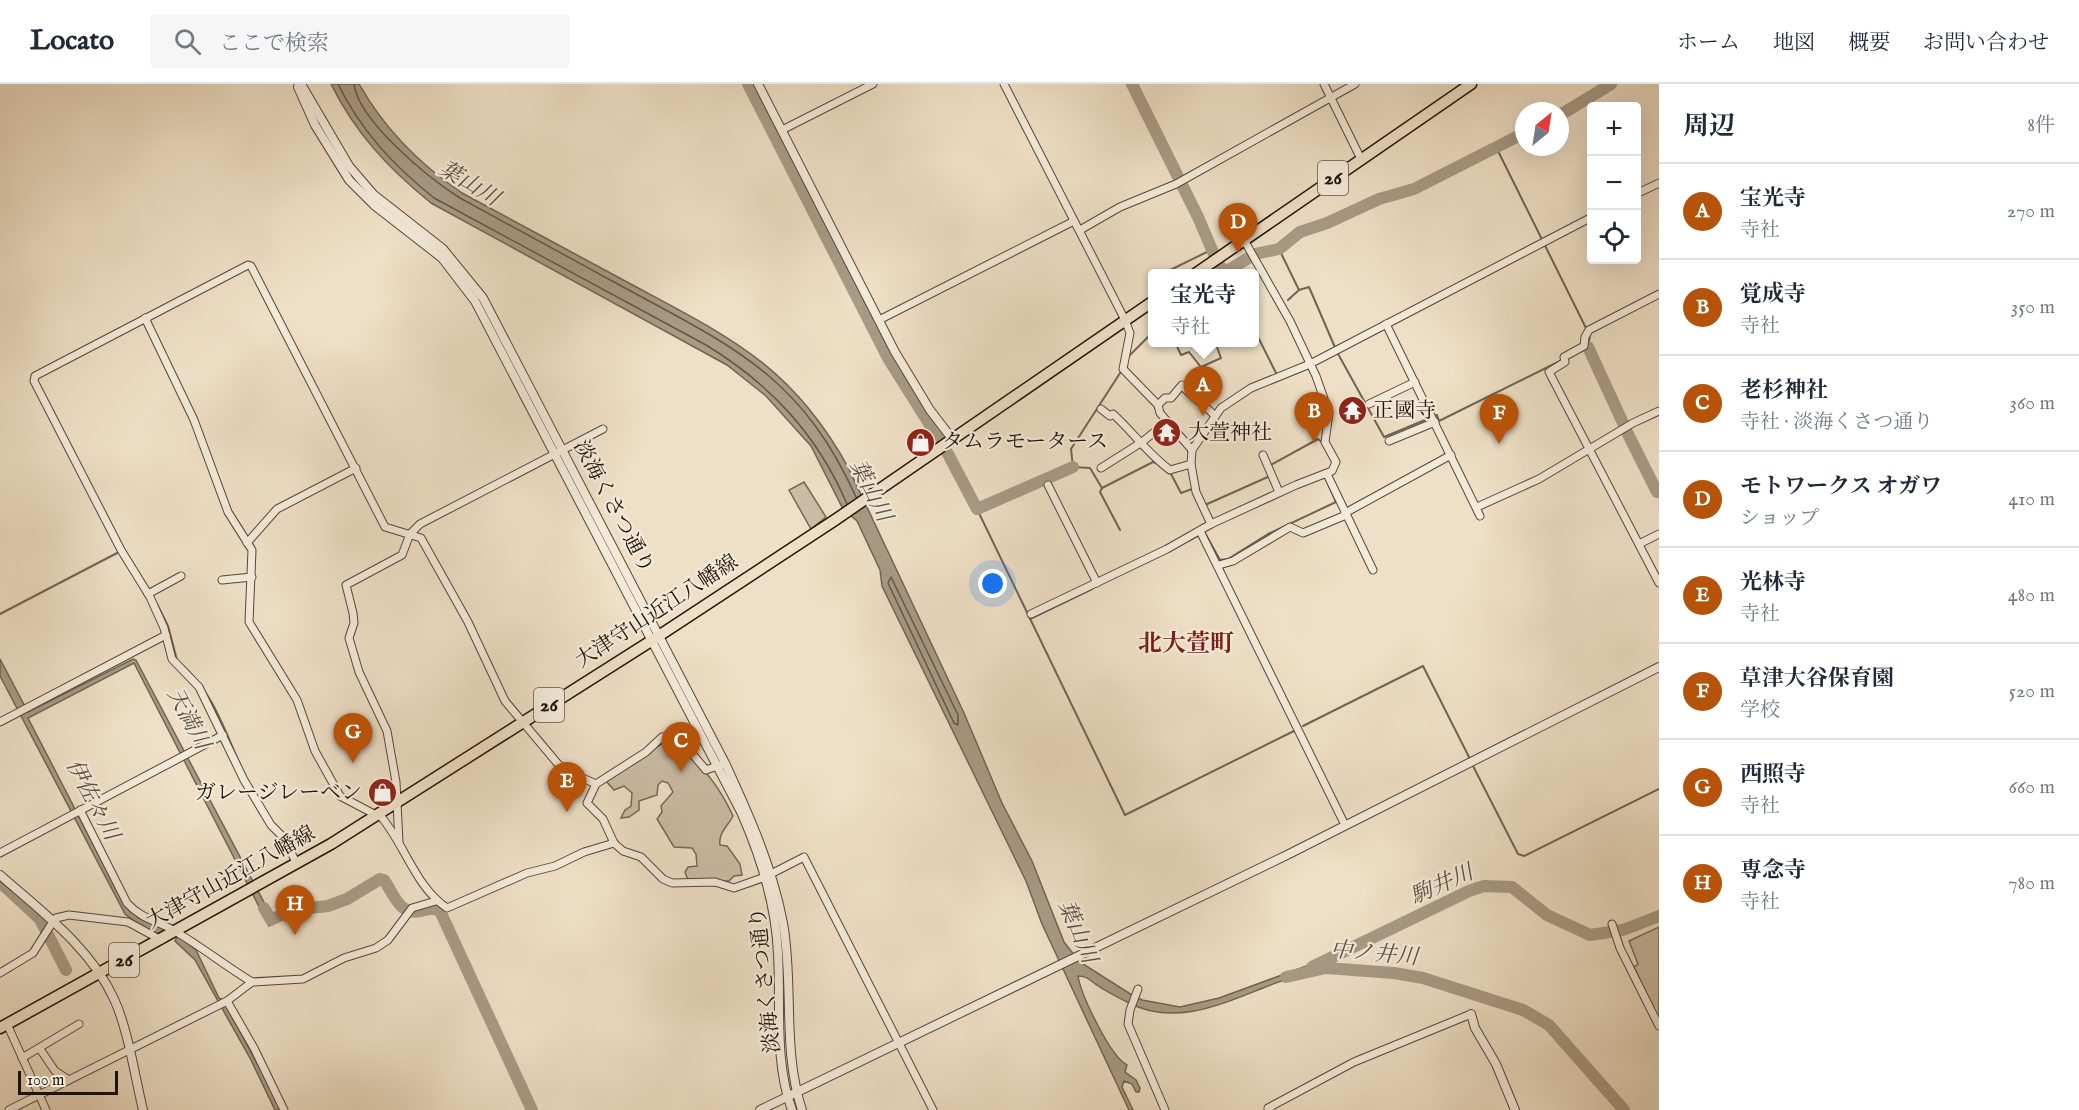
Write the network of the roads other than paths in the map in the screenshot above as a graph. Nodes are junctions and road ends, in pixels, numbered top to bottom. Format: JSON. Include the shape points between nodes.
{"nodes":[{"id":1,"x":299,"y":84,"type":"edge"},
{"id":2,"x":758,"y":84,"type":"edge"},
{"id":3,"x":873,"y":84,"type":"edge"},
{"id":4,"x":1004,"y":84,"type":"edge"},
{"id":5,"x":1324,"y":84,"type":"edge"},
{"id":6,"x":1355,"y":84,"type":"edge"},
{"id":7,"x":1471,"y":84,"type":"edge"},
{"id":8,"x":1330,"y":98,"type":"junction"},
{"id":9,"x":782,"y":130,"type":"junction"},
{"id":10,"x":1361,"y":159,"type":"junction"},
{"id":11,"x":1659,"y":183,"type":"edge"},
{"id":12,"x":1641,"y":192,"type":"edge"},
{"id":13,"x":1587,"y":220,"type":"edge"},
{"id":14,"x":1074,"y":221,"type":"junction"},
{"id":15,"x":1080,"y":230,"type":"junction"},
{"id":16,"x":1244,"y":240,"type":"junction"},
{"id":17,"x":1201,"y":269,"type":"edge"},
{"id":18,"x":1659,"y":294,"type":"edge"},
{"id":19,"x":1148,"y":305,"type":"edge"},
{"id":20,"x":145,"y":318,"type":"junction"},
{"id":21,"x":879,"y":320,"type":"junction"},
{"id":22,"x":1125,"y":320,"type":"junction"},
{"id":23,"x":1386,"y":324,"type":"junction"},
{"id":24,"x":1310,"y":364,"type":"junction"},
{"id":25,"x":1415,"y":382,"type":"junction"},
{"id":26,"x":1369,"y":404,"type":"dead end"},
{"id":27,"x":1158,"y":405,"type":"junction"},
{"id":28,"x":1101,"y":409,"type":"dead end"},
{"id":29,"x":1659,"y":411,"type":"edge"},
{"id":30,"x":1214,"y":415,"type":"junction"},
{"id":31,"x":1167,"y":422,"type":"junction"},
{"id":32,"x":1435,"y":422,"type":"junction"},
{"id":33,"x":603,"y":429,"type":"dead end"},
{"id":34,"x":1389,"y":441,"type":"dead end"},
{"id":35,"x":1142,"y":442,"type":"junction"},
{"id":36,"x":947,"y":444,"type":"junction"},
{"id":37,"x":1192,"y":450,"type":"junction"},
{"id":38,"x":1590,"y":450,"type":"junction"},
{"id":39,"x":559,"y":452,"type":"junction"},
{"id":40,"x":1263,"y":455,"type":"dead end"},
{"id":41,"x":1451,"y":455,"type":"junction"},
{"id":42,"x":1191,"y":464,"type":"junction"},
{"id":43,"x":356,"y":468,"type":"junction"},
{"id":44,"x":1101,"y":468,"type":"dead end"},
{"id":45,"x":1327,"y":474,"type":"junction"},
{"id":46,"x":1048,"y":485,"type":"dead end"},
{"id":47,"x":1280,"y":492,"type":"junction"},
{"id":48,"x":1477,"y":507,"type":"junction"},
{"id":49,"x":1345,"y":514,"type":"junction"},
{"id":50,"x":1480,"y":516,"type":"dead end"},
{"id":51,"x":1211,"y":524,"type":"junction"},
{"id":52,"x":1202,"y":533,"type":"junction"},
{"id":53,"x":410,"y":534,"type":"junction"},
{"id":54,"x":1659,"y":534,"type":"edge"},
{"id":55,"x":247,"y":543,"type":"junction"},
{"id":56,"x":1639,"y":544,"type":"junction"},
{"id":57,"x":1219,"y":566,"type":"junction"},
{"id":58,"x":1373,"y":570,"type":"dead end"},
{"id":59,"x":181,"y":576,"type":"dead end"},
{"id":60,"x":252,"y":577,"type":"junction"},
{"id":61,"x":222,"y":580,"type":"dead end"},
{"id":62,"x":1097,"y":583,"type":"junction"},
{"id":63,"x":1659,"y":583,"type":"edge"},
{"id":64,"x":148,"y":594,"type":"junction"},
{"id":65,"x":1032,"y":614,"type":"dead end"},
{"id":66,"x":166,"y":635,"type":"junction"},
{"id":67,"x":655,"y":638,"type":"junction"},
{"id":68,"x":1659,"y":667,"type":"edge"},
{"id":69,"x":0,"y":722,"type":"edge"},
{"id":70,"x":522,"y":722,"type":"junction"},
{"id":71,"x":223,"y":735,"type":"junction"},
{"id":72,"x":721,"y":764,"type":"junction"},
{"id":73,"x":596,"y":784,"type":"junction"},
{"id":74,"x":397,"y":800,"type":"junction"},
{"id":75,"x":80,"y":810,"type":"junction"},
{"id":76,"x":377,"y":814,"type":"junction"},
{"id":77,"x":1345,"y":825,"type":"junction"},
{"id":78,"x":399,"y":843,"type":"junction"},
{"id":79,"x":614,"y":843,"type":"junction"},
{"id":80,"x":0,"y":853,"type":"edge"},
{"id":81,"x":297,"y":864,"type":"junction"},
{"id":82,"x":0,"y":874,"type":"edge"},
{"id":83,"x":768,"y":875,"type":"junction"},
{"id":84,"x":436,"y":901,"type":"junction"},
{"id":85,"x":52,"y":922,"type":"junction"},
{"id":86,"x":143,"y":924,"type":"junction"},
{"id":87,"x":1613,"y":925,"type":"dead end"},
{"id":88,"x":176,"y":931,"type":"junction"},
{"id":89,"x":160,"y":940,"type":"junction"},
{"id":90,"x":0,"y":973,"type":"edge"},
{"id":91,"x":100,"y":973,"type":"junction"},
{"id":92,"x":252,"y":982,"type":"junction"},
{"id":93,"x":1138,"y":989,"type":"dead end"},
{"id":94,"x":226,"y":1001,"type":"junction"},
{"id":95,"x":1471,"y":1014,"type":"joint"},
{"id":96,"x":80,"y":1024,"type":"dead end"},
{"id":97,"x":2,"y":1026,"type":"edge"},
{"id":98,"x":1659,"y":1026,"type":"edge"},
{"id":99,"x":900,"y":1044,"type":"junction"},
{"id":100,"x":40,"y":1049,"type":"junction"},
{"id":101,"x":128,"y":1049,"type":"junction"},
{"id":102,"x":22,"y":1058,"type":"junction"},
{"id":103,"x":69,"y":1080,"type":"junction"},
{"id":104,"x":796,"y":1093,"type":"junction"},
{"id":105,"x":39,"y":1095,"type":"junction"},
{"id":106,"x":787,"y":1098,"type":"junction"},
{"id":107,"x":9,"y":1110,"type":"edge"},
{"id":108,"x":46,"y":1110,"type":"edge"},
{"id":109,"x":143,"y":1110,"type":"edge"},
{"id":110,"x":284,"y":1110,"type":"edge"},
{"id":111,"x":760,"y":1110,"type":"edge"},
{"id":112,"x":792,"y":1110,"type":"edge"},
{"id":113,"x":802,"y":1110,"type":"edge"},
{"id":114,"x":933,"y":1110,"type":"edge"},
{"id":115,"x":1165,"y":1110,"type":"edge"},
{"id":116,"x":1270,"y":1110,"type":"edge"},
{"id":117,"x":1515,"y":1110,"type":"edge"}],
"edges":[{"from":1,"to":39,"type":"street","name":"淡海くさつ通り","via":[[349,166],[374,195],[443,249],[483,298]]},
{"from":2,"to":9,"type":"street"},
{"from":3,"to":9,"type":"street"},
{"from":4,"to":14,"type":"street"},
{"from":5,"to":8,"type":"street"},
{"from":6,"to":8,"type":"street"},
{"from":7,"to":10,"type":"main road","number":"26"},
{"from":8,"to":10,"type":"street"},
{"from":8,"to":15,"type":"street","via":[[1176,184],[1120,207]]},
{"from":9,"to":21,"type":"street"},
{"from":10,"to":16,"type":"main road","number":"26"},
{"from":11,"to":12,"type":"street"},
{"from":13,"to":23,"type":"street"},
{"from":14,"to":15,"type":"street"},
{"from":14,"to":21,"type":"street"},
{"from":15,"to":22,"type":"street"},
{"from":16,"to":17,"type":"main road","number":"26"},
{"from":16,"to":24,"type":"street"},
{"from":18,"to":38,"type":"street","via":[[1589,330],[1584,346],[1564,357],[1565,362],[1549,372]]},
{"from":19,"to":22,"type":"main road","number":"26"},
{"from":20,"to":43,"type":"street","via":[[249,265]]},
{"from":20,"to":55,"type":"street","via":[[198,430],[228,512]]},
{"from":20,"to":64,"type":"street","via":[[35,376],[34,381],[121,550]]},
{"from":21,"to":36,"type":"street"},
{"from":22,"to":27,"type":"street","via":[[1130,333],[1123,369]]},
{"from":22,"to":36,"type":"main road","number":"26"},
{"from":23,"to":24,"type":"street"},
{"from":23,"to":25,"type":"street"},
{"from":24,"to":30,"type":"street","via":[[1251,388]]},
{"from":24,"to":45,"type":"street","via":[[1329,413],[1324,442],[1336,465]]},
{"from":25,"to":26,"type":"street"},
{"from":25,"to":32,"type":"street"},
{"from":27,"to":30,"type":"street","via":[[1182,385],[1192,399],[1202,401]]},
{"from":27,"to":31,"type":"street"},
{"from":28,"to":35,"type":"street","via":[[1113,414]]},
{"from":29,"to":38,"type":"street"},
{"from":30,"to":37,"type":"street"},
{"from":31,"to":35,"type":"street"},
{"from":31,"to":37,"type":"street"},
{"from":32,"to":34,"type":"street"},
{"from":32,"to":41,"type":"street"},
{"from":33,"to":39,"type":"street"},
{"from":35,"to":42,"type":"street","via":[[1170,470]]},
{"from":35,"to":44,"type":"street"},
{"from":36,"to":67,"type":"main road","name":"大津守山近江八幡線","number":"26"},
{"from":37,"to":42,"type":"street"},
{"from":38,"to":48,"type":"street"},
{"from":38,"to":56,"type":"street"},
{"from":39,"to":53,"type":"street","via":[[420,524]]},
{"from":39,"to":67,"type":"street","name":"淡海くさつ通り"},
{"from":40,"to":47,"type":"street"},
{"from":41,"to":48,"type":"street"},
{"from":41,"to":49,"type":"street"},
{"from":42,"to":51,"type":"street","via":[[1196,492]]},
{"from":43,"to":53,"type":"street","via":[[385,527]]},
{"from":43,"to":55,"type":"street","via":[[277,509]]},
{"from":45,"to":47,"type":"street"},
{"from":45,"to":49,"type":"street"},
{"from":46,"to":62,"type":"street"},
{"from":47,"to":51,"type":"street"},
{"from":48,"to":50,"type":"street"},
{"from":49,"to":57,"type":"street","via":[[1303,534],[1290,527]]},
{"from":49,"to":58,"type":"street"},
{"from":51,"to":52,"type":"street"},
{"from":52,"to":57,"type":"street"},
{"from":52,"to":62,"type":"street"},
{"from":53,"to":70,"type":"street","via":[[421,538],[468,622],[505,701]]},
{"from":53,"to":74,"type":"street","via":[[402,555],[346,585],[354,623],[350,638],[360,672],[387,731]]},
{"from":54,"to":56,"type":"street"},
{"from":55,"to":60,"type":"street","via":[[252,550]]},
{"from":56,"to":63,"type":"street"},
{"from":57,"to":77,"type":"street"},
{"from":59,"to":64,"type":"street"},
{"from":60,"to":61,"type":"street"},
{"from":60,"to":76,"type":"street","via":[[249,622],[297,700],[328,778],[340,796]]},
{"from":62,"to":65,"type":"street"},
{"from":64,"to":66,"type":"street"},
{"from":66,"to":69,"type":"street"},
{"from":66,"to":71,"type":"street","via":[[172,659],[199,687]]},
{"from":67,"to":70,"type":"main road","name":"大津守山近江八幡線","number":"26"},
{"from":67,"to":72,"type":"street","name":"淡海くさつ通り"},
{"from":68,"to":77,"type":"street"},
{"from":70,"to":73,"type":"street","via":[[558,765]]},
{"from":70,"to":74,"type":"main road","name":"大津守山近江八幡線","number":"26"},
{"from":71,"to":75,"type":"street"},
{"from":71,"to":81,"type":"street","via":[[244,780]]},
{"from":72,"to":73,"type":"street","via":[[706,770],[677,736],[662,737]]},
{"from":72,"to":83,"type":"street","name":"淡海くさつ通り","via":[[759,837]]},
{"from":73,"to":79,"type":"street","via":[[587,803],[603,819]]},
{"from":74,"to":76,"type":"main road","name":"大津守山近江八幡線","number":"26"},
{"from":74,"to":78,"type":"street"},
{"from":75,"to":80,"type":"street"},
{"from":75,"to":86,"type":"street","via":[[127,903]]},
{"from":76,"to":78,"type":"street"},
{"from":76,"to":81,"type":"main road","name":"大津守山近江八幡線","number":"26"},
{"from":77,"to":99,"type":"street"},
{"from":78,"to":84,"type":"street"},
{"from":79,"to":83,"type":"street","via":[[641,857],[672,883],[715,882],[734,888]]},
{"from":79,"to":84,"type":"street","via":[[527,873],[447,908]]},
{"from":81,"to":88,"type":"main road","name":"大津守山近江八幡線","number":"26"},
{"from":82,"to":85,"type":"street"},
{"from":83,"to":99,"type":"street","via":[[804,857]]},
{"from":83,"to":104,"type":"street","name":"淡海くさつ通り","via":[[783,924]]},
{"from":83,"to":106,"type":"street","name":"淡海くさつ通り","via":[[778,952]]},
{"from":84,"to":92,"type":"street","via":[[408,912],[382,945],[344,958],[319,973],[290,981]]},
{"from":85,"to":86,"type":"street","via":[[69,915]]},
{"from":85,"to":90,"type":"street","via":[[33,954]]},
{"from":85,"to":91,"type":"street"},
{"from":86,"to":88,"type":"street"},
{"from":86,"to":89,"type":"street"},
{"from":87,"to":98,"type":"street"},
{"from":88,"to":89,"type":"main road","name":"大津守山近江八幡線","number":"26"},
{"from":88,"to":92,"type":"street"},
{"from":89,"to":91,"type":"main road","name":"大津守山近江八幡線","number":"26"},
{"from":91,"to":97,"type":"main road","name":"大津守山近江八幡線","number":"26"},
{"from":91,"to":101,"type":"street","via":[[115,1000]]},
{"from":92,"to":94,"type":"street"},
{"from":93,"to":115,"type":"street","via":[[1128,1024]]},
{"from":94,"to":101,"type":"street"},
{"from":94,"to":110,"type":"street"},
{"from":95,"to":116,"type":"street","via":[[1354,1062]]},
{"from":95,"to":117,"type":"street"},
{"from":96,"to":100,"type":"street"},
{"from":97,"to":102,"type":"street"},
{"from":99,"to":104,"type":"street"},
{"from":99,"to":114,"type":"street"},
{"from":100,"to":102,"type":"street"},
{"from":100,"to":103,"type":"street","via":[[55,1071]]},
{"from":101,"to":103,"type":"street"},
{"from":101,"to":109,"type":"street"},
{"from":102,"to":105,"type":"street"},
{"from":103,"to":105,"type":"street"},
{"from":104,"to":106,"type":"street"},
{"from":104,"to":113,"type":"street","name":"淡海くさつ通り"},
{"from":105,"to":107,"type":"street"},
{"from":105,"to":108,"type":"street"},
{"from":106,"to":111,"type":"street"},
{"from":106,"to":112,"type":"street","name":"淡海くさつ通り"}]}
